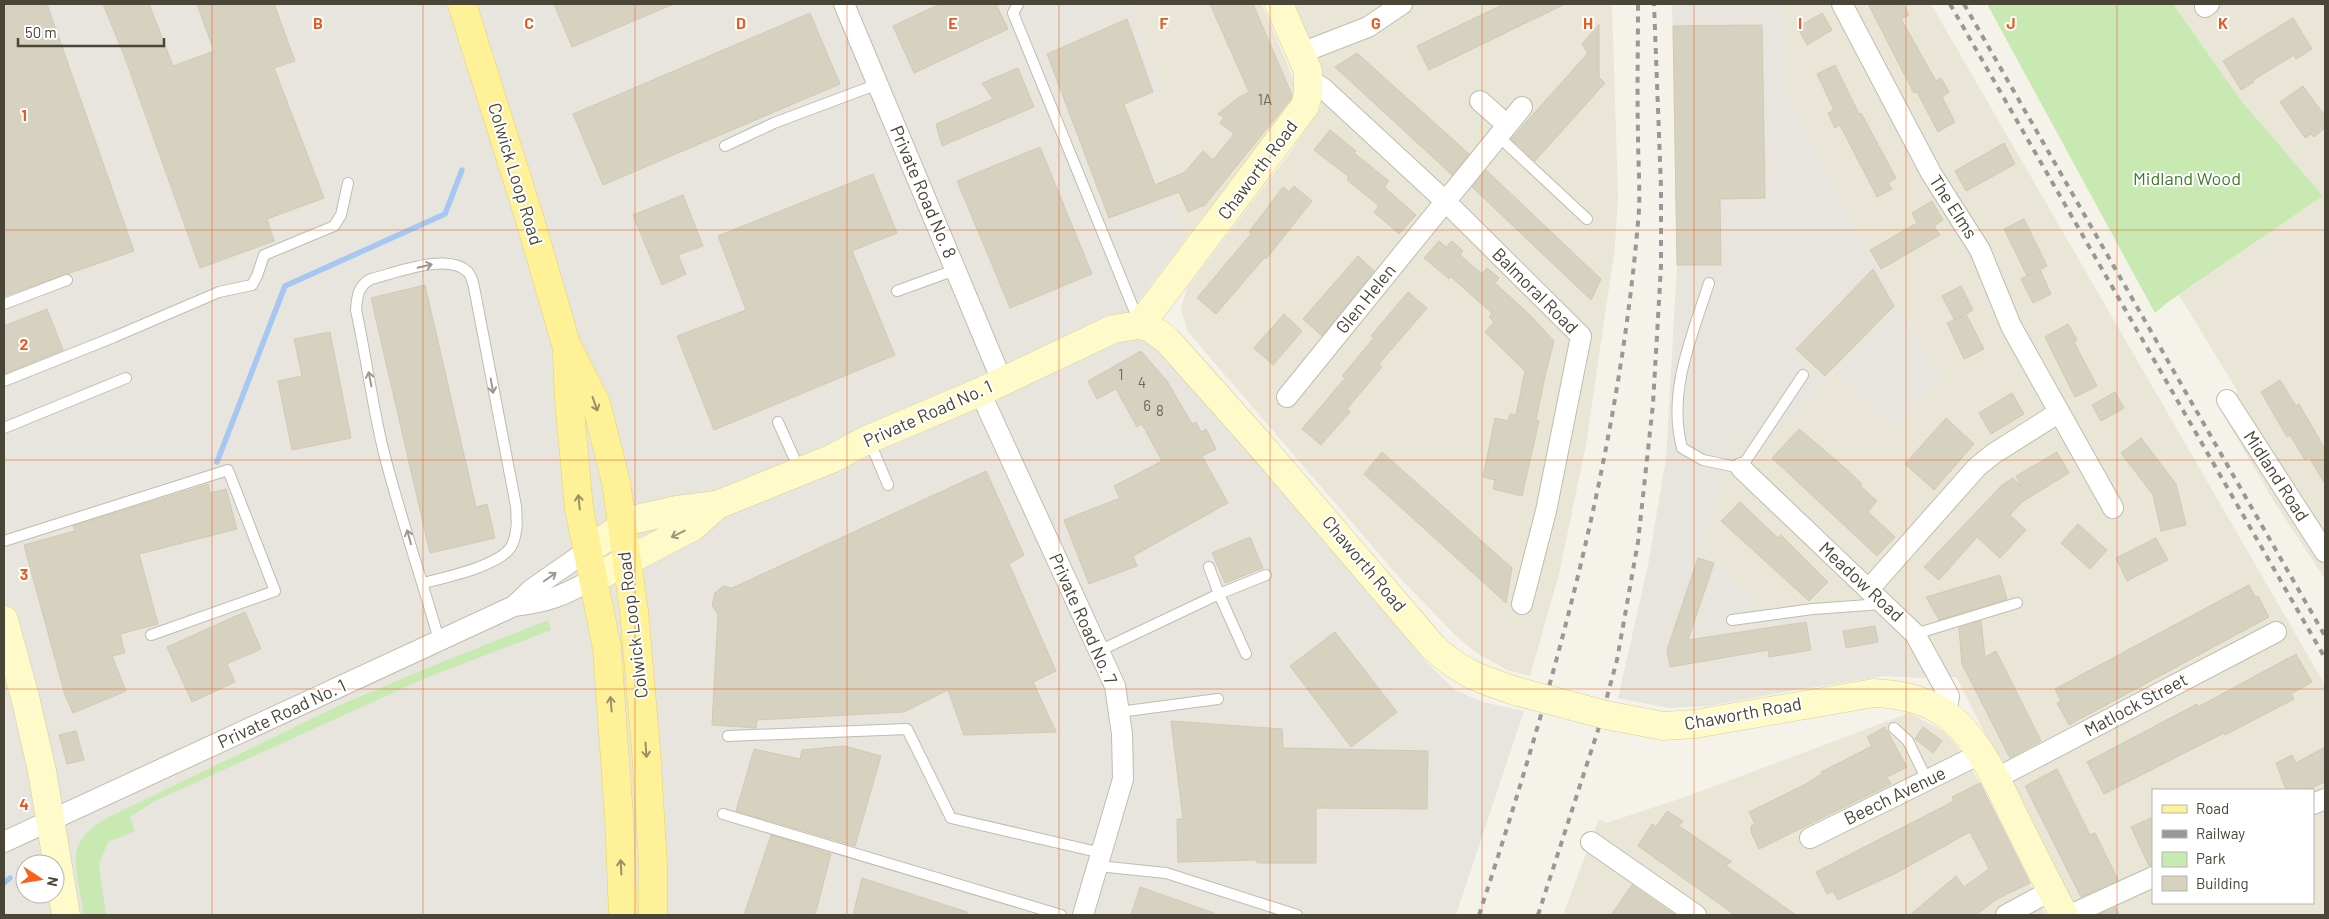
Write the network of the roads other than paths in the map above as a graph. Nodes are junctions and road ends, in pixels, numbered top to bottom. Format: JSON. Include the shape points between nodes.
{"nodes":[{"id":1,"x":462,"y":4,"type":"edge"},
{"id":2,"x":844,"y":4,"type":"edge"},
{"id":3,"x":1018,"y":4,"type":"edge"},
{"id":4,"x":1279,"y":4,"type":"edge"},
{"id":5,"x":1402,"y":4,"type":"edge"},
{"id":6,"x":1842,"y":4,"type":"edge"},
{"id":7,"x":1300,"y":53,"type":"junction"},
{"id":8,"x":1310,"y":80,"type":"junction"},
{"id":9,"x":878,"y":84,"type":"junction"},
{"id":10,"x":1480,"y":101,"type":"dead end"},
{"id":11,"x":1522,"y":106,"type":"dead end"},
{"id":12,"x":1502,"y":130,"type":"junction"},
{"id":13,"x":725,"y":146,"type":"dead end"},
{"id":14,"x":348,"y":183,"type":"dead end"},
{"id":15,"x":1445,"y":201,"type":"junction"},
{"id":16,"x":1587,"y":219,"type":"dead end"},
{"id":17,"x":955,"y":270,"type":"junction"},
{"id":18,"x":67,"y":280,"type":"dead end"},
{"id":19,"x":1709,"y":284,"type":"dead end"},
{"id":20,"x":897,"y":290,"type":"dead end"},
{"id":21,"x":4,"y":304,"type":"edge"},
{"id":22,"x":1140,"y":326,"type":"junction"},
{"id":23,"x":566,"y":344,"type":"junction"},
{"id":24,"x":1803,"y":375,"type":"dead end"},
{"id":25,"x":126,"y":378,"type":"dead end"},
{"id":26,"x":4,"y":381,"type":"edge"},
{"id":27,"x":991,"y":386,"type":"junction"},
{"id":28,"x":1286,"y":397,"type":"dead end"},
{"id":29,"x":2228,"y":400,"type":"dead end"},
{"id":30,"x":2058,"y":414,"type":"junction"},
{"id":31,"x":778,"y":422,"type":"dead end"},
{"id":32,"x":4,"y":428,"type":"edge"},
{"id":33,"x":869,"y":439,"type":"junction"},
{"id":34,"x":1741,"y":468,"type":"junction"},
{"id":35,"x":800,"y":472,"type":"junction"},
{"id":36,"x":888,"y":485,"type":"dead end"},
{"id":37,"x":717,"y":505,"type":"junction"},
{"id":38,"x":2113,"y":508,"type":"dead end"},
{"id":39,"x":621,"y":528,"type":"junction"},
{"id":40,"x":4,"y":541,"type":"edge"},
{"id":41,"x":588,"y":550,"type":"junction"},
{"id":42,"x":2325,"y":552,"type":"edge"},
{"id":43,"x":626,"y":562,"type":"junction"},
{"id":44,"x":1209,"y":567,"type":"dead end"},
{"id":45,"x":1266,"y":575,"type":"dead end"},
{"id":46,"x":593,"y":579,"type":"junction"},
{"id":47,"x":423,"y":584,"type":"junction"},
{"id":48,"x":1869,"y":588,"type":"junction"},
{"id":49,"x":1219,"y":594,"type":"junction"},
{"id":50,"x":2017,"y":603,"type":"dead end"},
{"id":51,"x":1522,"y":604,"type":"dead end"},
{"id":52,"x":1885,"y":604,"type":"junction"},
{"id":53,"x":514,"y":606,"type":"junction"},
{"id":54,"x":4,"y":620,"type":"edge"},
{"id":55,"x":1732,"y":620,"type":"dead end"},
{"id":56,"x":2276,"y":632,"type":"dead end"},
{"id":57,"x":1916,"y":634,"type":"junction"},
{"id":58,"x":151,"y":635,"type":"dead end"},
{"id":59,"x":439,"y":640,"type":"junction"},
{"id":60,"x":1099,"y":651,"type":"junction"},
{"id":61,"x":1246,"y":654,"type":"dead end"},
{"id":62,"x":1218,"y":699,"type":"dead end"},
{"id":63,"x":1940,"y":711,"type":"junction"},
{"id":64,"x":1119,"y":712,"type":"junction"},
{"id":65,"x":1894,"y":728,"type":"dead end"},
{"id":66,"x":728,"y":736,"type":"dead end"},
{"id":67,"x":1980,"y":754,"type":"junction"},
{"id":68,"x":1995,"y":779,"type":"junction"},
{"id":69,"x":1927,"y":780,"type":"junction"},
{"id":70,"x":723,"y":814,"type":"dead end"},
{"id":71,"x":50,"y":822,"type":"junction"},
{"id":72,"x":1810,"y":838,"type":"dead end"},
{"id":73,"x":4,"y":842,"type":"edge"},
{"id":74,"x":1591,"y":842,"type":"dead end"},
{"id":75,"x":1100,"y":860,"type":"junction"},
{"id":76,"x":2152,"y":877,"type":"edge"},
{"id":77,"x":2052,"y":890,"type":"junction"},
{"id":78,"x":652,"y":908,"type":"edge"},
{"id":79,"x":66,"y":915,"type":"edge"},
{"id":80,"x":623,"y":915,"type":"edge"},
{"id":81,"x":1060,"y":915,"type":"edge"},
{"id":82,"x":1083,"y":915,"type":"edge"},
{"id":83,"x":1297,"y":915,"type":"edge"},
{"id":84,"x":1696,"y":915,"type":"edge"},
{"id":85,"x":2006,"y":915,"type":"edge"},
{"id":86,"x":2064,"y":915,"type":"edge"},
{"id":87,"x":2070,"y":915,"type":"edge"}],
"edges":[{"from":1,"to":23,"type":"main road","name":"Colwick Loop Road"},
{"from":2,"to":9,"type":"street","name":"Private Road No. 8"},
{"from":3,"to":22,"type":"lane","via":[[1013,13]]},
{"from":4,"to":7,"type":"street"},
{"from":5,"to":7,"type":"street","via":[[1368,27]]},
{"from":6,"to":30,"type":"street","name":"The Elms","via":[[1931,174],[1980,250],[2011,326]]},
{"from":7,"to":8,"type":"street"},
{"from":8,"to":15,"type":"street","name":"Balmoral Road","via":[[1324,89]]},
{"from":8,"to":22,"type":"street","name":"Chaworth Road","via":[[1305,106],[1294,123]]},
{"from":9,"to":13,"type":"lane","via":[[774,123]]},
{"from":9,"to":17,"type":"street","name":"Private Road No. 8"},
{"from":10,"to":12,"type":"street"},
{"from":11,"to":12,"type":"street","name":"Glen Helen"},
{"from":12,"to":15,"type":"street","name":"Glen Helen"},
{"from":12,"to":16,"type":"lane"},
{"from":14,"to":26,"type":"lane","via":[[342,215],[334,226],[264,256],[252,285],[219,292]]},
{"from":15,"to":28,"type":"street","name":"Glen Helen"},
{"from":15,"to":51,"type":"street","name":"Balmoral Road","via":[[1581,336],[1546,511]]},
{"from":17,"to":20,"type":"lane"},
{"from":17,"to":27,"type":"street","name":"Private Road No. 8"},
{"from":18,"to":21,"type":"lane"},
{"from":19,"to":34,"type":"lane","via":[[1681,372],[1677,429],[1682,448],[1703,460]]},
{"from":22,"to":27,"type":"street","name":"Private Road No. 1","via":[[1113,329]]},
{"from":22,"to":63,"type":"street","name":"Chaworth Road","bridge":true,"via":[[1151,328],[1167,340],[1433,646],[1461,670],[1493,684],[1606,715],[1663,726],[1695,724],[1874,693],[1894,694]]},
{"from":23,"to":39,"type":"main road","name":"Colwick Loop Road","one_way":true,"via":[[596,403],[616,482]]},
{"from":41,"to":23,"type":"main road","name":"Colwick Loop Road","one_way":true,"via":[[579,508]]},
{"from":24,"to":34,"type":"lane"},
{"from":25,"to":32,"type":"lane"},
{"from":27,"to":33,"type":"street","name":"Private Road No. 1"},
{"from":27,"to":60,"type":"street","name":"Private Road No. 7"},
{"from":29,"to":42,"type":"street","name":"Midland Road"},
{"from":30,"to":38,"type":"street","name":"The Elms"},
{"from":30,"to":48,"type":"street","via":[[1977,467]]},
{"from":31,"to":35,"type":"lane"},
{"from":33,"to":35,"type":"street","name":"Private Road No. 1"},
{"from":33,"to":36,"type":"lane"},
{"from":34,"to":48,"type":"street","name":"Meadow Road"},
{"from":35,"to":37,"type":"street","name":"Private Road No. 1"},
{"from":37,"to":39,"type":"street","name":"Private Road No. 1","via":[[653,514],[632,520]]},
{"from":37,"to":43,"type":"street","name":"Private Road No. 1","one_way":true,"via":[[694,526]]},
{"from":39,"to":41,"type":"street","name":"Private Road No. 1"},
{"from":39,"to":43,"type":"main road","name":"Colwick Loop Road"},
{"from":40,"to":58,"type":"lane","via":[[228,470],[275,591]]},
{"from":41,"to":46,"type":"main road","name":"Colwick Loop Road"},
{"from":53,"to":41,"type":"street","name":"Private Road No. 1","one_way":true},
{"from":43,"to":46,"type":"street","name":"Private Road No. 1"},
{"from":43,"to":78,"type":"main road","name":"Colwick Loop Road","one_way":true,"via":[[634,611],[646,750]]},
{"from":44,"to":49,"type":"lane"},
{"from":45,"to":49,"type":"lane"},
{"from":46,"to":53,"type":"street","name":"Private Road No. 1","via":[[562,596]]},
{"from":80,"to":46,"type":"main road","name":"Colwick Loop Road","one_way":true,"via":[[606,648]]},
{"from":47,"to":47,"type":"lane","one_way":true,"via":[[383,448],[356,310],[357,294],[371,279],[438,263],[456,265],[469,273],[474,287],[518,527],[510,548],[493,561]]},
{"from":47,"to":59,"type":"lane"},
{"from":48,"to":52,"type":"street","name":"Meadow Road"},
{"from":49,"to":60,"type":"lane"},
{"from":49,"to":61,"type":"lane"},
{"from":50,"to":57,"type":"lane"},
{"from":52,"to":55,"type":"lane","via":[[1813,609]]},
{"from":52,"to":57,"type":"street","name":"Meadow Road"},
{"from":53,"to":59,"type":"street","name":"Private Road No. 1"},
{"from":54,"to":71,"type":"street","via":[[26,701]]},
{"from":56,"to":68,"type":"street","name":"Matlock Street"},
{"from":57,"to":63,"type":"street","name":"Meadow Road","via":[[1949,696]]},
{"from":59,"to":71,"type":"street","name":"Private Road No. 1"},
{"from":60,"to":64,"type":"street","name":"Private Road No. 7","via":[[1115,686]]},
{"from":62,"to":64,"type":"lane"},
{"from":63,"to":67,"type":"street","via":[[1962,729]]},
{"from":64,"to":75,"type":"street","name":"Private Road No. 7","via":[[1123,779]]},
{"from":65,"to":69,"type":"lane","via":[[1908,742]]},
{"from":66,"to":75,"type":"lane","via":[[907,729],[951,818]]},
{"from":67,"to":68,"type":"street"},
{"from":67,"to":69,"type":"street","name":"Beech Avenue"},
{"from":68,"to":77,"type":"street"},
{"from":69,"to":72,"type":"street","name":"Beech Avenue"},
{"from":70,"to":81,"type":"lane"},
{"from":71,"to":73,"type":"street","name":"Private Road No. 1"},
{"from":71,"to":79,"type":"street"},
{"from":74,"to":84,"type":"street"},
{"from":75,"to":82,"type":"street","name":"Private Road No. 7"},
{"from":75,"to":83,"type":"lane","via":[[1166,873]]},
{"from":76,"to":87,"type":"street"},
{"from":77,"to":85,"type":"street"},
{"from":77,"to":86,"type":"street"}]}
